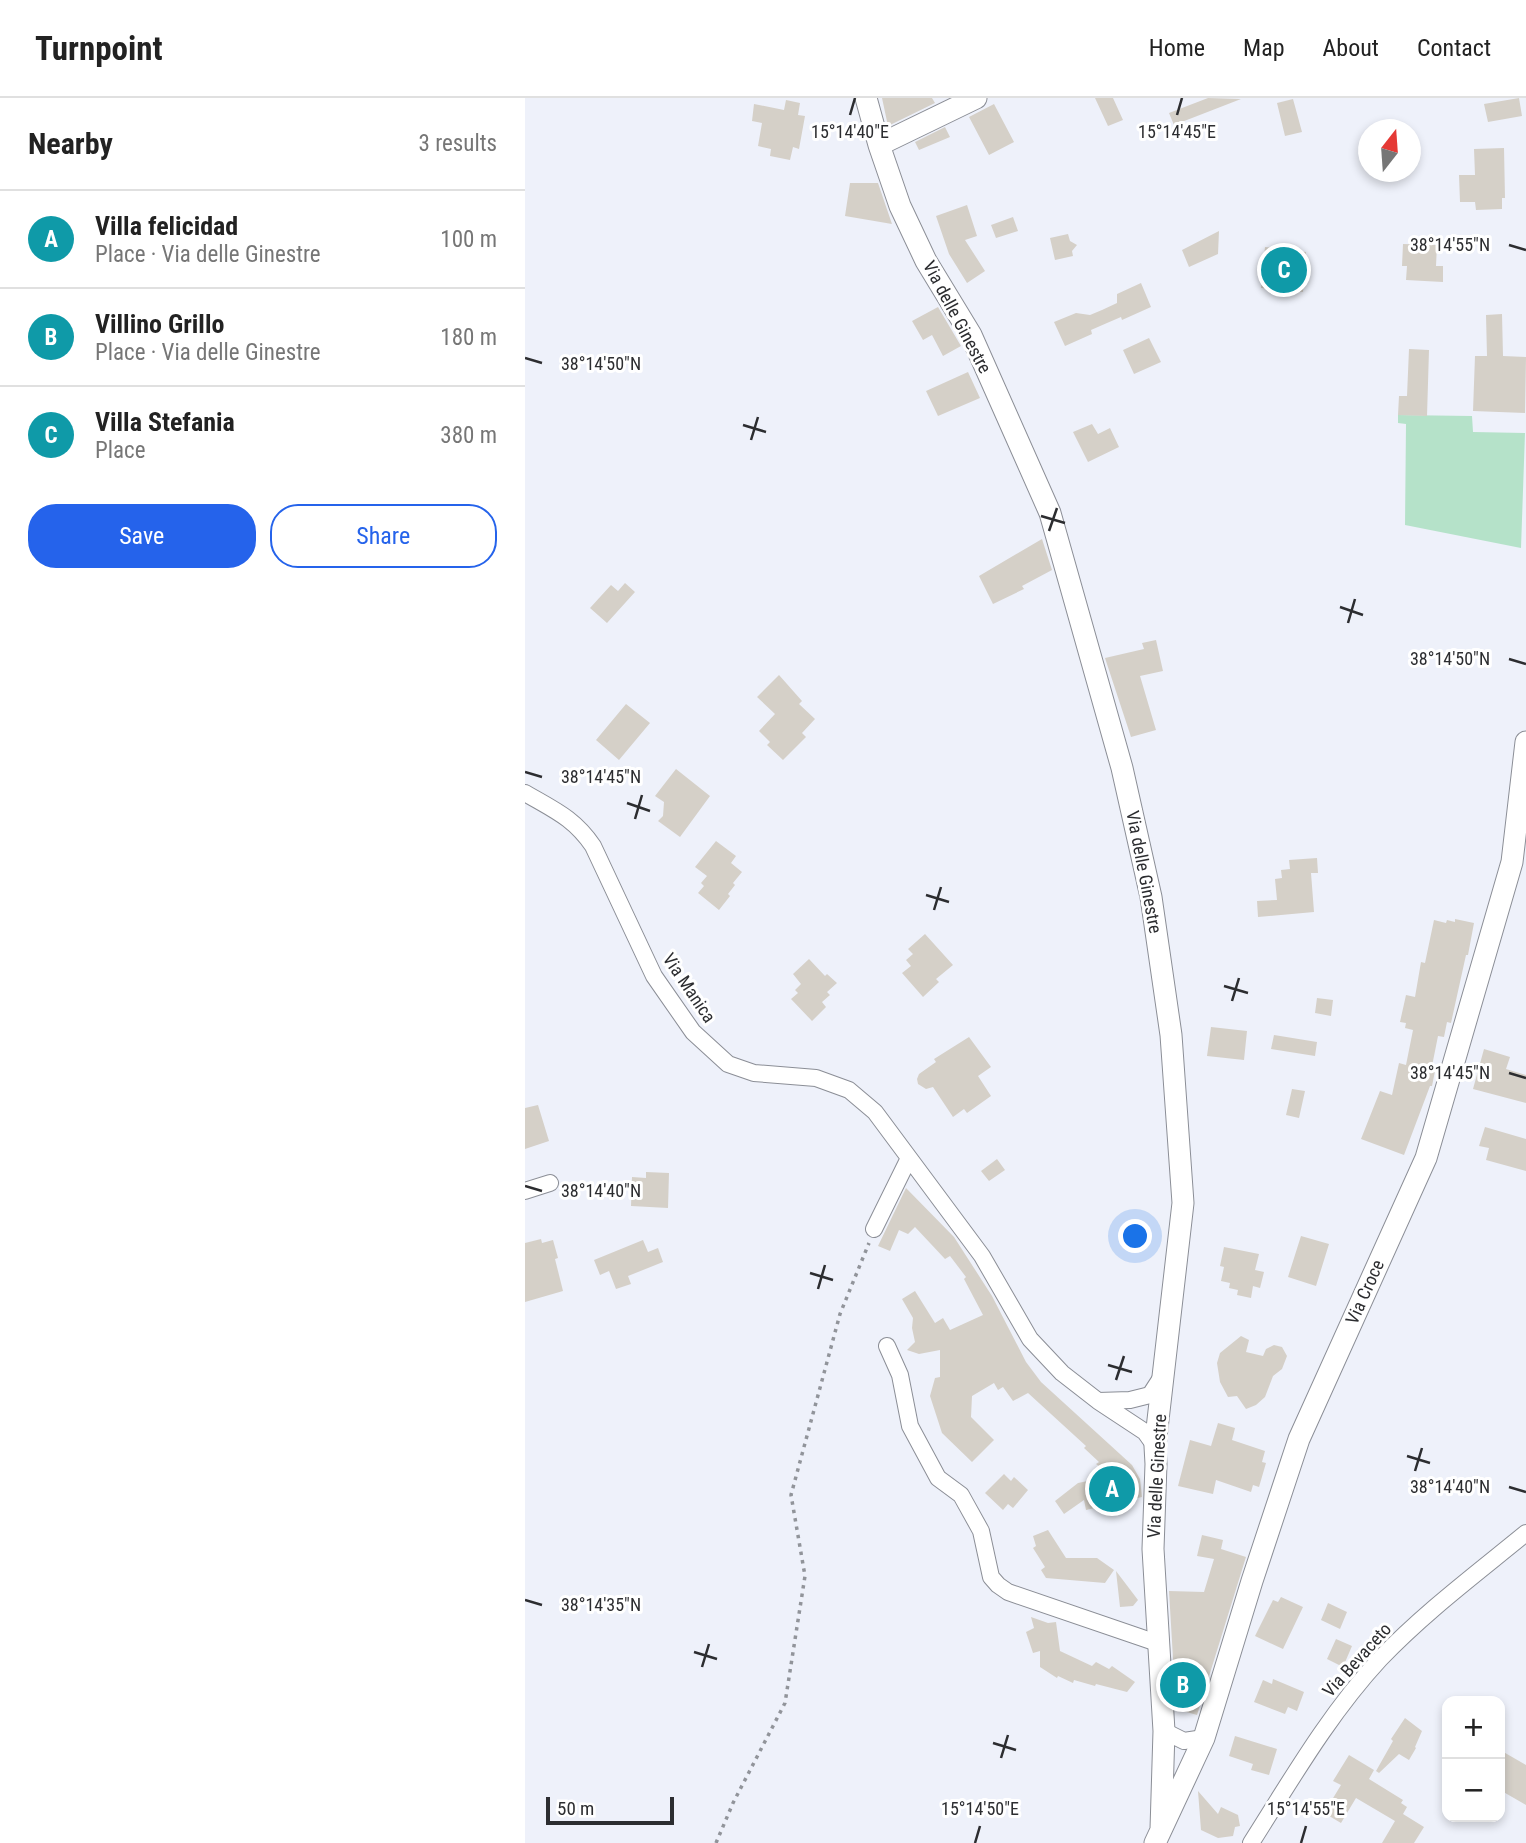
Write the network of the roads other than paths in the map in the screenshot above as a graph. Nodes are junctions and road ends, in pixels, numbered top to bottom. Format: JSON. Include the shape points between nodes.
{"nodes":[{"id":1,"x":866,"y":98,"type":"edge"},
{"id":2,"x":976,"y":98,"type":"edge"},
{"id":3,"x":879,"y":145,"type":"junction"},
{"id":4,"x":1526,"y":742,"type":"edge"},
{"id":5,"x":525,"y":793,"type":"edge"},
{"id":6,"x":909,"y":1158,"type":"junction"},
{"id":7,"x":550,"y":1183,"type":"dead end"},
{"id":8,"x":525,"y":1191,"type":"edge"},
{"id":9,"x":874,"y":1229,"type":"road end"},
{"id":10,"x":887,"y":1346,"type":"dead end"},
{"id":11,"x":1165,"y":1373,"type":"junction"},
{"id":12,"x":1097,"y":1401,"type":"junction"},
{"id":13,"x":1155,"y":1446,"type":"junction"},
{"id":14,"x":1526,"y":1533,"type":"edge"},
{"id":15,"x":1160,"y":1644,"type":"junction"},
{"id":16,"x":1164,"y":1731,"type":"junction"},
{"id":17,"x":1204,"y":1738,"type":"junction"},
{"id":18,"x":1158,"y":1836,"type":"edge"},
{"id":19,"x":1251,"y":1843,"type":"edge"}],
"edges":[{"from":1,"to":3,"type":"street","name":"Via delle Ginestre"},
{"from":2,"to":3,"type":"street"},
{"from":3,"to":11,"type":"street","name":"Via delle Ginestre","via":[[900,206],[926,261],[971,335],[1050,513],[1122,768],[1151,897],[1172,1048],[1183,1203]]},
{"from":4,"to":17,"type":"street","name":"Via Croce","via":[[1512,862],[1426,1158],[1299,1439]]},
{"from":5,"to":6,"type":"street","name":"Via Manica","via":[[580,828],[593,846],[654,976],[694,1032],[728,1065],[754,1073],[815,1079],[849,1090],[875,1112]]},
{"from":6,"to":9,"type":"street"},
{"from":6,"to":12,"type":"street","name":"Via Manica","via":[[982,1256],[1031,1339],[1062,1373]]},
{"from":7,"to":8,"type":"street"},
{"from":10,"to":15,"type":"street","via":[[900,1375],[910,1426],[938,1478],[961,1494],[981,1531],[991,1577],[998,1585]]},
{"from":11,"to":12,"type":"street","via":[[1150,1395]]},
{"from":11,"to":13,"type":"street","name":"Via delle Ginestre"},
{"from":12,"to":13,"type":"street","name":"Via Manica","via":[[1145,1432]]},
{"from":13,"to":15,"type":"street","name":"Via delle Ginestre","via":[[1153,1549]]},
{"from":14,"to":19,"type":"street","name":"Via Bevaceto","via":[[1444,1597],[1379,1660],[1327,1724]]},
{"from":15,"to":16,"type":"street","name":"Via delle Ginestre"},
{"from":16,"to":17,"type":"street","via":[[1184,1741]]},
{"from":16,"to":18,"type":"street","name":"Via delle Ginestre"},
{"from":17,"to":18,"type":"street","name":"Via Croce"}]}
